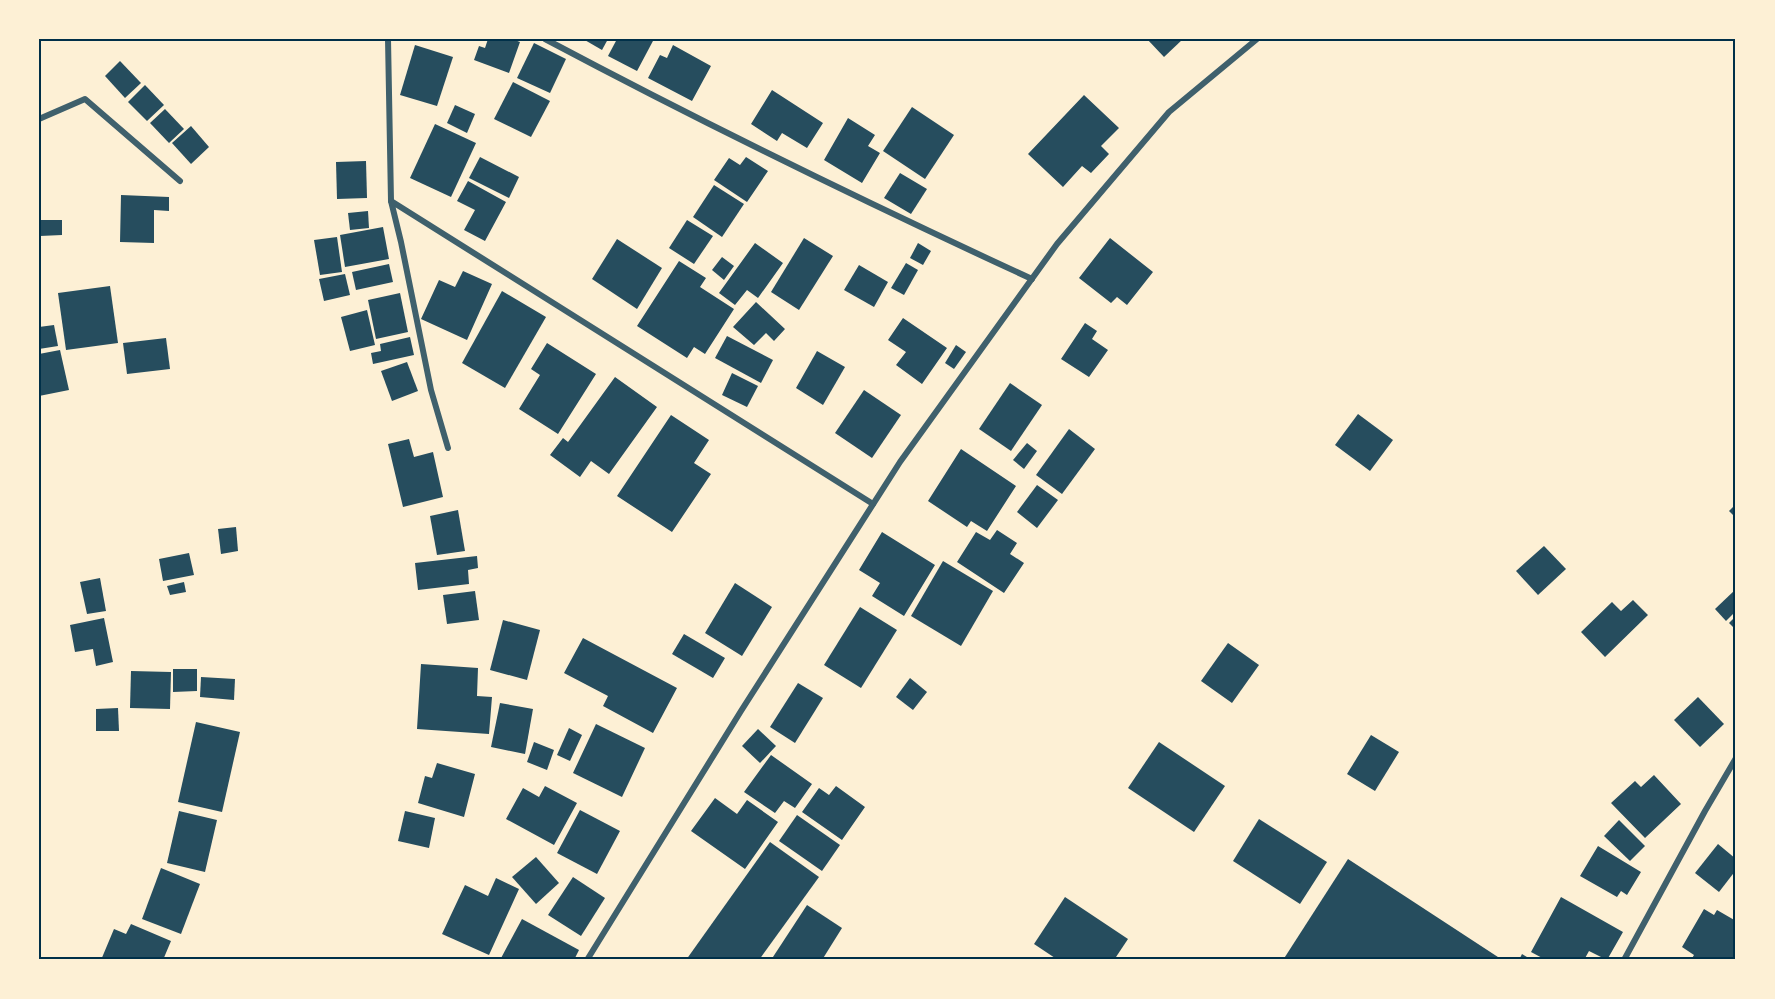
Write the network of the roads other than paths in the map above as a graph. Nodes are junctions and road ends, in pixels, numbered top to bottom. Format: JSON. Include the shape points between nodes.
{"nodes":[{"id":1,"x":388,"y":39,"type":"edge"},
{"id":2,"x":545,"y":39,"type":"edge"},
{"id":3,"x":1257,"y":39,"type":"edge"},
{"id":4,"x":39,"y":119,"type":"edge"},
{"id":5,"x":180,"y":181,"type":"dead end"},
{"id":6,"x":391,"y":201,"type":"junction"},
{"id":7,"x":1032,"y":279,"type":"junction"},
{"id":8,"x":448,"y":448,"type":"dead end"},
{"id":9,"x":873,"y":504,"type":"junction"},
{"id":10,"x":1736,"y":758,"type":"edge"},
{"id":11,"x":587,"y":960,"type":"edge"},
{"id":12,"x":1624,"y":960,"type":"edge"}],
"edges":[{"from":1,"to":6,"type":"street"},
{"from":2,"to":7,"type":"street","via":[[858,199]]},
{"from":3,"to":7,"type":"street","via":[[1169,112]]},
{"from":4,"to":5,"type":"street","via":[[85,99]]},
{"from":6,"to":8,"type":"street","via":[[431,390]]},
{"from":6,"to":9,"type":"street"},
{"from":7,"to":9,"type":"street"},
{"from":9,"to":11,"type":"street"},
{"from":10,"to":12,"type":"street"}]}
